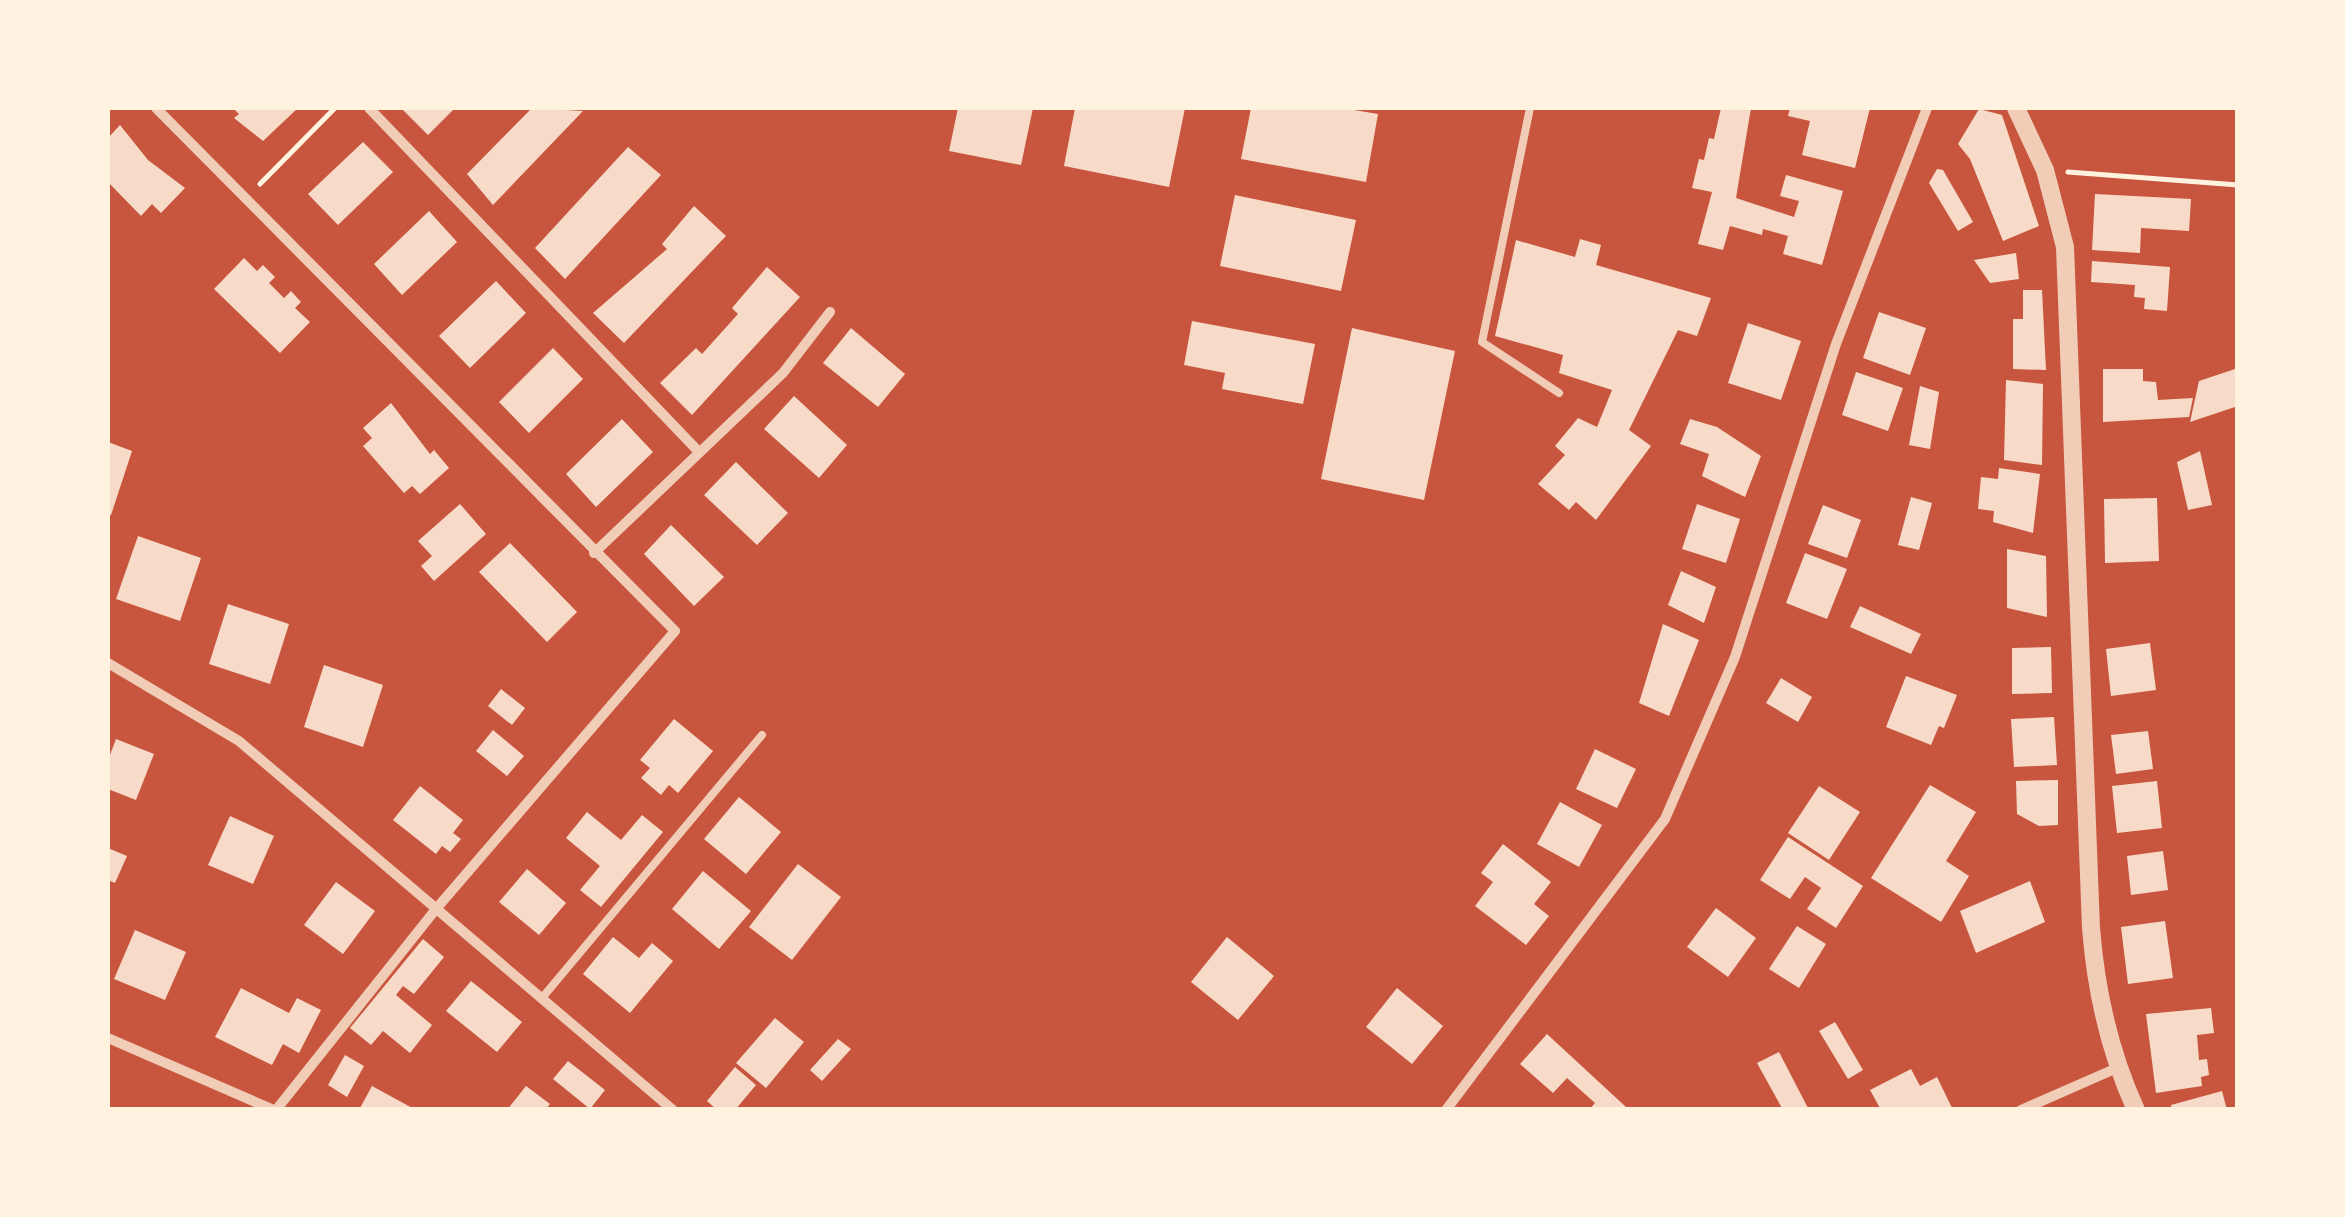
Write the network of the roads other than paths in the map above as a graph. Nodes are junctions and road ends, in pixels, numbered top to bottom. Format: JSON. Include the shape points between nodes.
{"nodes":[{"id":1,"x":156,"y":108,"type":"edge"},
{"id":2,"x":369,"y":108,"type":"edge"},
{"id":3,"x":1530,"y":108,"type":"edge"},
{"id":4,"x":1927,"y":108,"type":"edge"},
{"id":5,"x":2016,"y":108,"type":"edge"},
{"id":6,"x":830,"y":312,"type":"dead end"},
{"id":7,"x":1559,"y":392,"type":"dead end"},
{"id":8,"x":699,"y":452,"type":"junction"},
{"id":9,"x":594,"y":553,"type":"junction"},
{"id":10,"x":108,"y":663,"type":"edge"},
{"id":11,"x":762,"y":735,"type":"dead end"},
{"id":12,"x":436,"y":908,"type":"junction"},
{"id":13,"x":542,"y":998,"type":"junction"},
{"id":14,"x":108,"y":1038,"type":"edge"},
{"id":15,"x":2117,"y":1068,"type":"junction"},
{"id":16,"x":275,"y":1110,"type":"edge"},
{"id":17,"x":673,"y":1110,"type":"edge"},
{"id":18,"x":1446,"y":1110,"type":"edge"},
{"id":19,"x":2021,"y":1110,"type":"edge"},
{"id":20,"x":2136,"y":1110,"type":"edge"}],
"edges":[{"from":1,"to":9,"type":"street"},
{"from":2,"to":8,"type":"street"},
{"from":3,"to":7,"type":"lane","via":[[1482,342]]},
{"from":4,"to":18,"type":"street","via":[[1836,344],[1735,657],[1665,820]]},
{"from":5,"to":15,"type":"street","via":[[2045,170],[2065,247],[2094,966]]},
{"from":6,"to":8,"type":"street","via":[[783,373]]},
{"from":8,"to":9,"type":"street"},
{"from":9,"to":12,"type":"street","via":[[675,631]]},
{"from":10,"to":12,"type":"street","via":[[239,741]]},
{"from":11,"to":13,"type":"lane"},
{"from":12,"to":13,"type":"street"},
{"from":12,"to":16,"type":"street"},
{"from":13,"to":17,"type":"street"},
{"from":14,"to":16,"type":"street"},
{"from":15,"to":19,"type":"street"},
{"from":15,"to":20,"type":"street"}]}
